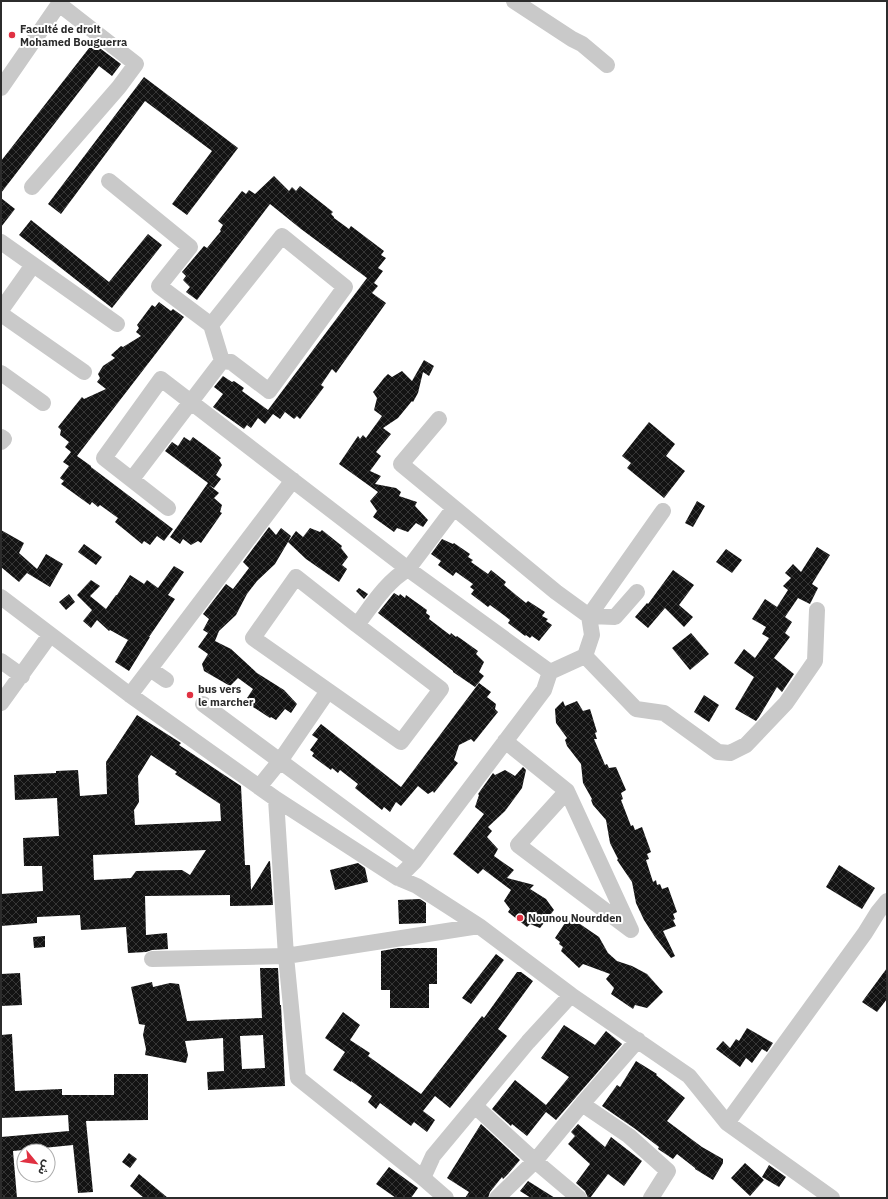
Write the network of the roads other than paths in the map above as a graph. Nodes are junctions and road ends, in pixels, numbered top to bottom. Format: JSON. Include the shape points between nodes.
{"nodes":[{"id":1,"x":514,"y":1,"type":"edge"},
{"id":2,"x":60,"y":3,"type":"edge"},
{"id":3,"x":607,"y":65,"type":"dead end"},
{"id":4,"x":1,"y":88,"type":"edge"},
{"id":5,"x":109,"y":181,"type":"dead end"},
{"id":6,"x":32,"y":187,"type":"dead end"},
{"id":7,"x":1,"y":242,"type":"edge"},
{"id":8,"x":33,"y":265,"type":"junction"},
{"id":9,"x":1,"y":310,"type":"edge"},
{"id":10,"x":1,"y":314,"type":"edge"},
{"id":11,"x":117,"y":324,"type":"dead end"},
{"id":12,"x":210,"y":325,"type":"junction"},
{"id":13,"x":222,"y":361,"type":"junction"},
{"id":14,"x":84,"y":372,"type":"dead end"},
{"id":15,"x":1,"y":373,"type":"edge"},
{"id":16,"x":192,"y":402,"type":"junction"},
{"id":17,"x":43,"y":403,"type":"dead end"},
{"id":18,"x":439,"y":419,"type":"dead end"},
{"id":19,"x":1,"y":437,"type":"edge"},
{"id":20,"x":1,"y":442,"type":"edge"},
{"id":21,"x":132,"y":479,"type":"junction"},
{"id":22,"x":293,"y":480,"type":"junction"},
{"id":23,"x":168,"y":508,"type":"dead end"},
{"id":24,"x":454,"y":508,"type":"junction"},
{"id":25,"x":663,"y":511,"type":"dead end"},
{"id":26,"x":408,"y":569,"type":"junction"},
{"id":27,"x":637,"y":592,"type":"dead end"},
{"id":28,"x":1,"y":597,"type":"edge"},
{"id":29,"x":817,"y":610,"type":"dead end"},
{"id":30,"x":590,"y":616,"type":"junction"},
{"id":31,"x":357,"y":625,"type":"junction"},
{"id":32,"x":50,"y":634,"type":"junction"},
{"id":33,"x":585,"y":656,"type":"junction"},
{"id":34,"x":1,"y":661,"type":"edge"},
{"id":35,"x":150,"y":669,"type":"junction"},
{"id":36,"x":550,"y":672,"type":"junction"},
{"id":37,"x":22,"y":676,"type":"junction"},
{"id":38,"x":166,"y":680,"type":"dead end"},
{"id":39,"x":328,"y":691,"type":"junction"},
{"id":40,"x":130,"y":695,"type":"junction"},
{"id":41,"x":1,"y":703,"type":"edge"},
{"id":42,"x":204,"y":704,"type":"dead end"},
{"id":43,"x":505,"y":741,"type":"junction"},
{"id":44,"x":280,"y":761,"type":"junction"},
{"id":45,"x":259,"y":787,"type":"junction"},
{"id":46,"x":567,"y":791,"type":"junction"},
{"id":47,"x":276,"y":799,"type":"junction"},
{"id":48,"x":415,"y":861,"type":"junction"},
{"id":49,"x":398,"y":878,"type":"junction"},
{"id":50,"x":887,"y":901,"type":"edge"},
{"id":51,"x":479,"y":926,"type":"junction"},
{"id":52,"x":286,"y":956,"type":"junction"},
{"id":53,"x":152,"y":959,"type":"dead end"},
{"id":54,"x":571,"y":995,"type":"junction"},
{"id":55,"x":638,"y":1040,"type":"junction"},
{"id":56,"x":582,"y":1104,"type":"junction"},
{"id":57,"x":475,"y":1106,"type":"junction"},
{"id":58,"x":727,"y":1124,"type":"junction"},
{"id":59,"x":535,"y":1161,"type":"junction"},
{"id":60,"x":424,"y":1178,"type":"junction"},
{"id":61,"x":446,"y":1198,"type":"edge"},
{"id":62,"x":497,"y":1198,"type":"edge"},
{"id":63,"x":579,"y":1198,"type":"edge"},
{"id":64,"x":651,"y":1198,"type":"edge"},
{"id":65,"x":832,"y":1198,"type":"edge"}],
"edges":[{"from":1,"to":3,"type":"street","via":[[582,44]]},
{"from":2,"to":4,"type":"street"},
{"from":2,"to":6,"type":"street","via":[[136,64]]},
{"from":5,"to":12,"type":"street","via":[[190,247],[160,286]]},
{"from":7,"to":8,"type":"street"},
{"from":8,"to":9,"type":"street"},
{"from":8,"to":11,"type":"street"},
{"from":10,"to":14,"type":"street"},
{"from":12,"to":13,"type":"street"},
{"from":12,"to":13,"type":"street","via":[[282,236],[345,286],[269,390],[231,362]]},
{"from":13,"to":16,"type":"street"},
{"from":15,"to":17,"type":"street"},
{"from":16,"to":21,"type":"street"},
{"from":16,"to":21,"type":"street","via":[[161,379],[104,458]]},
{"from":16,"to":22,"type":"street"},
{"from":18,"to":24,"type":"street","via":[[401,464]]},
{"from":19,"to":20,"type":"street","via":[[4,439]]},
{"from":21,"to":23,"type":"street"},
{"from":22,"to":26,"type":"street"},
{"from":22,"to":35,"type":"street"},
{"from":24,"to":26,"type":"street"},
{"from":24,"to":30,"type":"street","via":[[556,592]]},
{"from":25,"to":30,"type":"street"},
{"from":26,"to":31,"type":"street","via":[[399,574],[378,597]]},
{"from":26,"to":36,"type":"street"},
{"from":27,"to":30,"type":"street","via":[[615,617]]},
{"from":28,"to":32,"type":"street"},
{"from":29,"to":33,"type":"street","via":[[815,661],[786,703],[746,745],[730,754],[718,752],[664,713],[636,709]]},
{"from":30,"to":33,"type":"street","via":[[592,635]]},
{"from":31,"to":39,"type":"street","via":[[296,577],[253,638]]},
{"from":31,"to":39,"type":"street","via":[[441,689],[401,742]]},
{"from":32,"to":37,"type":"street"},
{"from":32,"to":40,"type":"street"},
{"from":33,"to":36,"type":"street"},
{"from":34,"to":37,"type":"street"},
{"from":35,"to":38,"type":"street"},
{"from":35,"to":40,"type":"street"},
{"from":36,"to":43,"type":"street","via":[[544,690]]},
{"from":37,"to":41,"type":"street"},
{"from":39,"to":44,"type":"street"},
{"from":40,"to":45,"type":"street"},
{"from":42,"to":44,"type":"street"},
{"from":43,"to":46,"type":"street"},
{"from":43,"to":48,"type":"street"},
{"from":44,"to":45,"type":"street"},
{"from":44,"to":48,"type":"street"},
{"from":45,"to":47,"type":"street"},
{"from":46,"to":46,"type":"street","via":[[605,874],[631,930],[518,845]]},
{"from":47,"to":49,"type":"street"},
{"from":47,"to":52,"type":"street"},
{"from":48,"to":49,"type":"street"},
{"from":49,"to":51,"type":"street","via":[[417,886]]},
{"from":50,"to":58,"type":"street"},
{"from":51,"to":52,"type":"street"},
{"from":51,"to":54,"type":"street"},
{"from":52,"to":53,"type":"street"},
{"from":52,"to":60,"type":"street","via":[[298,1078]]},
{"from":54,"to":55,"type":"street"},
{"from":54,"to":57,"type":"street"},
{"from":55,"to":56,"type":"street"},
{"from":55,"to":58,"type":"street","via":[[688,1076]]},
{"from":56,"to":59,"type":"street"},
{"from":56,"to":64,"type":"street","via":[[629,1136],[668,1171]]},
{"from":57,"to":59,"type":"street"},
{"from":57,"to":60,"type":"street","via":[[433,1156]]},
{"from":58,"to":65,"type":"street"},
{"from":59,"to":62,"type":"street"},
{"from":59,"to":63,"type":"street"},
{"from":60,"to":61,"type":"street"}]}
